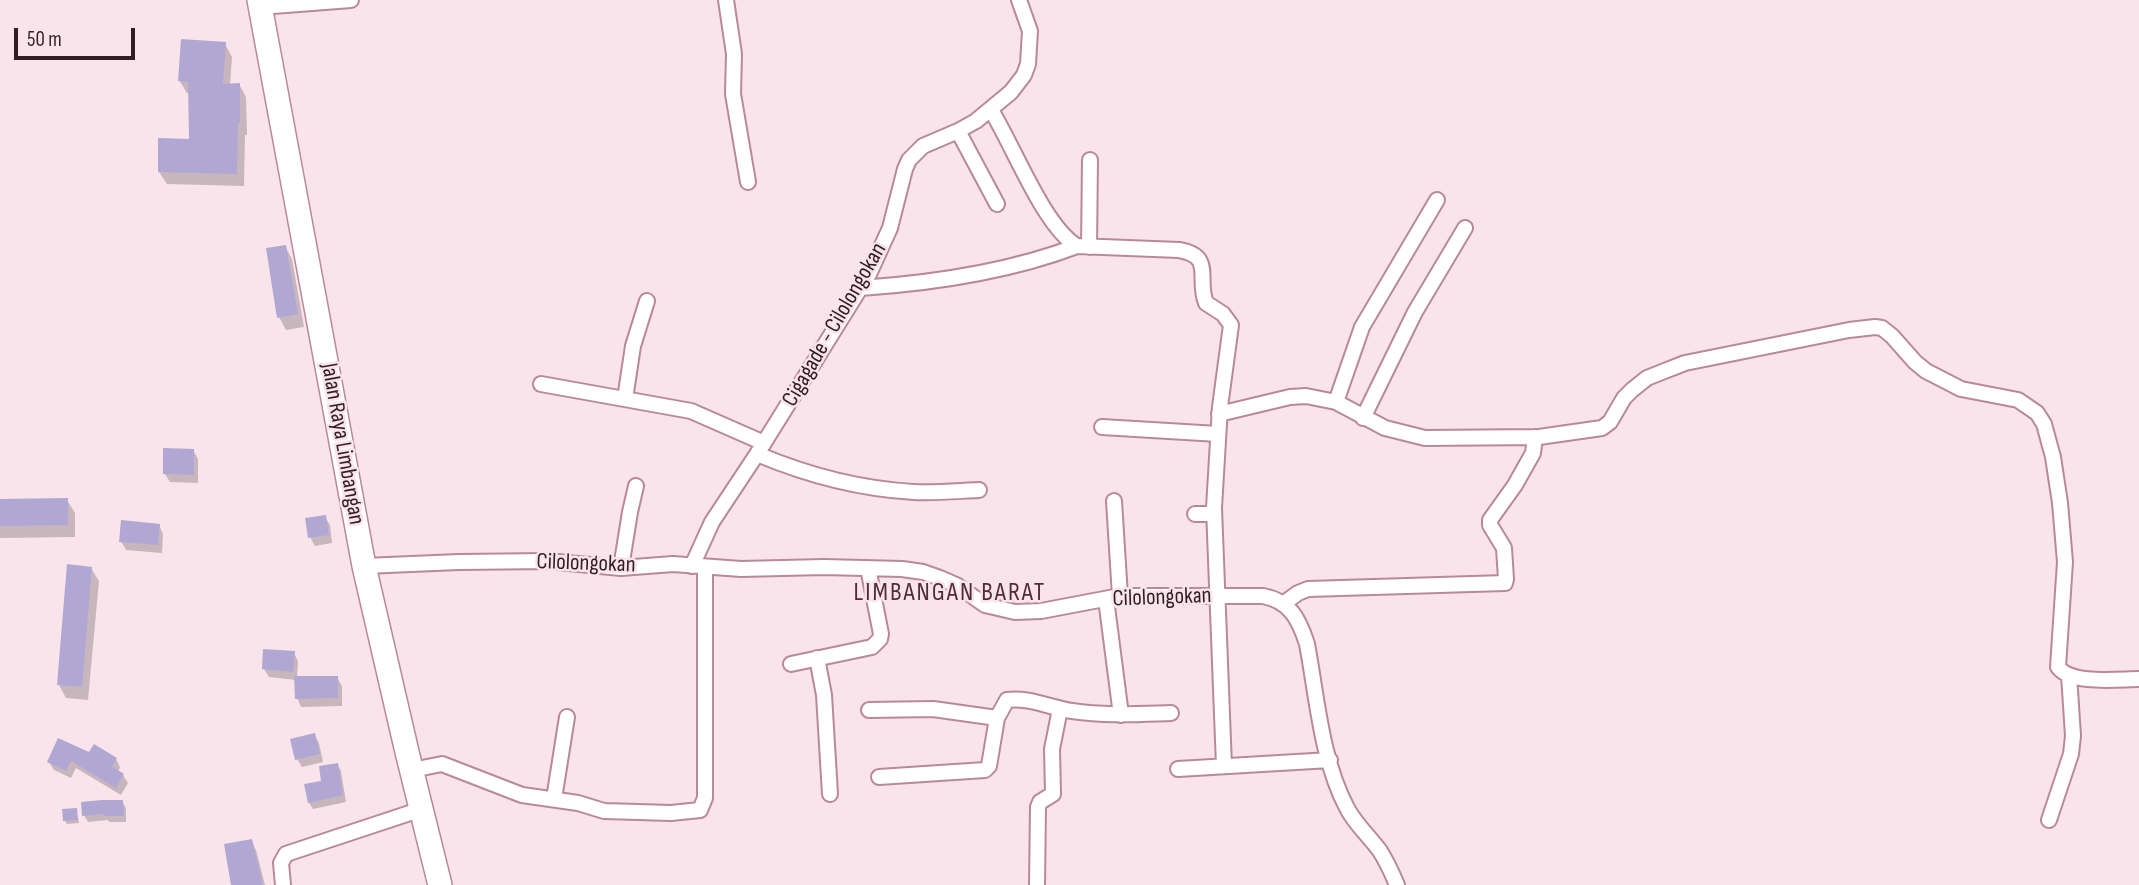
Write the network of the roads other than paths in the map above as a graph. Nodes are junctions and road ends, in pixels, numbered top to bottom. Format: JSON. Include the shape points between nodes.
{"nodes":[{"id":1,"x":351,"y":0,"type":"edge"},
{"id":2,"x":726,"y":0,"type":"edge"},
{"id":3,"x":1019,"y":0,"type":"edge"},
{"id":4,"x":260,"y":4,"type":"edge"},
{"id":5,"x":991,"y":110,"type":"junction"},
{"id":6,"x":958,"y":131,"type":"junction"},
{"id":7,"x":1090,"y":160,"type":"dead end"},
{"id":8,"x":748,"y":183,"type":"dead end"},
{"id":9,"x":1437,"y":201,"type":"dead end"},
{"id":10,"x":997,"y":204,"type":"dead end"},
{"id":11,"x":1465,"y":228,"type":"dead end"},
{"id":12,"x":1083,"y":247,"type":"junction"},
{"id":13,"x":862,"y":288,"type":"junction"},
{"id":14,"x":647,"y":301,"type":"dead end"},
{"id":15,"x":541,"y":384,"type":"dead end"},
{"id":16,"x":625,"y":399,"type":"junction"},
{"id":17,"x":1336,"y":402,"type":"junction"},
{"id":18,"x":1219,"y":414,"type":"junction"},
{"id":19,"x":1363,"y":418,"type":"junction"},
{"id":20,"x":1102,"y":427,"type":"dead end"},
{"id":21,"x":1218,"y":434,"type":"junction"},
{"id":22,"x":1537,"y":437,"type":"junction"},
{"id":23,"x":761,"y":449,"type":"junction"},
{"id":24,"x":636,"y":486,"type":"dead end"},
{"id":25,"x":979,"y":490,"type":"dead end"},
{"id":26,"x":1114,"y":501,"type":"dead end"},
{"id":27,"x":1195,"y":514,"type":"dead end"},
{"id":28,"x":1214,"y":514,"type":"junction"},
{"id":29,"x":364,"y":566,"type":"junction"},
{"id":30,"x":699,"y":566,"type":"junction"},
{"id":31,"x":621,"y":568,"type":"junction"},
{"id":32,"x":868,"y":568,"type":"junction"},
{"id":33,"x":1216,"y":596,"type":"junction"},
{"id":34,"x":1113,"y":598,"type":"junction"},
{"id":35,"x":1283,"y":604,"type":"junction"},
{"id":36,"x":817,"y":658,"type":"junction"},
{"id":37,"x":791,"y":664,"type":"dead end"},
{"id":38,"x":2069,"y":676,"type":"junction"},
{"id":39,"x":2139,"y":680,"type":"edge"},
{"id":40,"x":1060,"y":709,"type":"junction"},
{"id":41,"x":869,"y":710,"type":"dead end"},
{"id":42,"x":1171,"y":713,"type":"dead end"},
{"id":43,"x":1121,"y":715,"type":"junction"},
{"id":44,"x":567,"y":717,"type":"dead end"},
{"id":45,"x":997,"y":718,"type":"junction"},
{"id":46,"x":1329,"y":760,"type":"junction"},
{"id":47,"x":1224,"y":766,"type":"junction"},
{"id":48,"x":412,"y":769,"type":"junction"},
{"id":49,"x":1178,"y":769,"type":"dead end"},
{"id":50,"x":879,"y":777,"type":"dead end"},
{"id":51,"x":830,"y":794,"type":"dead end"},
{"id":52,"x":554,"y":799,"type":"junction"},
{"id":53,"x":422,"y":809,"type":"junction"},
{"id":54,"x":2049,"y":820,"type":"dead end"},
{"id":55,"x":283,"y":885,"type":"edge"},
{"id":56,"x":440,"y":885,"type":"edge"},
{"id":57,"x":1037,"y":885,"type":"edge"},
{"id":58,"x":1397,"y":885,"type":"edge"}],
"edges":[{"from":1,"to":4,"type":"street"},
{"from":2,"to":8,"type":"street","via":[[734,54],[733,94]]},
{"from":3,"to":5,"type":"street","name":"Cigagade - Cilolongokan","via":[[1030,31],[1028,64],[1011,92]]},
{"from":4,"to":29,"type":"highway","name":"Jalan Raya Limbangan"},
{"from":5,"to":6,"type":"street","name":"Cigagade - Cilolongokan"},
{"from":5,"to":12,"type":"street","via":[[1044,208],[1067,240]]},
{"from":6,"to":10,"type":"street"},
{"from":6,"to":13,"type":"street","name":"Cigagade - Cilolongokan","via":[[923,146],[909,160],[890,228]]},
{"from":7,"to":12,"type":"street"},
{"from":9,"to":17,"type":"street","via":[[1362,327]]},
{"from":11,"to":19,"type":"street","via":[[1415,312]]},
{"from":12,"to":13,"type":"street","via":[[970,275]]},
{"from":12,"to":18,"type":"street","via":[[1178,250],[1200,259],[1204,300],[1229,319],[1232,330]]},
{"from":13,"to":23,"type":"street","name":"Cigagade - Cilolongokan"},
{"from":14,"to":16,"type":"street","via":[[633,346]]},
{"from":15,"to":16,"type":"street"},
{"from":16,"to":23,"type":"street","via":[[691,411]]},
{"from":17,"to":18,"type":"street","via":[[1290,397]]},
{"from":17,"to":19,"type":"street"},
{"from":18,"to":21,"type":"street"},
{"from":19,"to":22,"type":"street","via":[[1425,438]]},
{"from":20,"to":21,"type":"street"},
{"from":21,"to":28,"type":"street"},
{"from":22,"to":35,"type":"street","via":[[1515,485],[1490,520],[1504,548],[1505,583],[1308,589]]},
{"from":22,"to":38,"type":"street","via":[[1602,428],[1624,398],[1647,378],[1685,363],[1849,330],[1875,327],[1888,331],[1926,371],[1961,389],[2018,400],[2037,412],[2044,424],[2053,457],[2065,562],[2057,659],[2058,667]]},
{"from":23,"to":25,"type":"street","via":[[793,469],[857,484],[914,492]]},
{"from":23,"to":30,"type":"street","name":"Cigagade - Cilolongokan","via":[[712,522]]},
{"from":24,"to":31,"type":"street"},
{"from":26,"to":34,"type":"street"},
{"from":27,"to":28,"type":"street"},
{"from":28,"to":33,"type":"street"},
{"from":29,"to":31,"type":"street","name":"Cilolongokan","via":[[547,561]]},
{"from":29,"to":48,"type":"highway","name":"Jalan Raya Limbangan"},
{"from":30,"to":31,"type":"street","name":"Cilolongokan"},
{"from":30,"to":32,"type":"street","name":"Cilolongokan"},
{"from":30,"to":52,"type":"street","via":[[704,805],[694,812],[620,812]]},
{"from":32,"to":34,"type":"street","name":"Cilolongokan","via":[[923,572],[958,586],[985,605],[1014,612]]},
{"from":32,"to":36,"type":"street","via":[[880,639],[872,647]]},
{"from":33,"to":34,"type":"street","name":"Cilolongokan"},
{"from":33,"to":35,"type":"street","name":"Cilolongokan","via":[[1262,596]]},
{"from":33,"to":47,"type":"street"},
{"from":34,"to":43,"type":"street"},
{"from":35,"to":46,"type":"street","via":[[1302,628],[1307,644]]},
{"from":36,"to":37,"type":"street"},
{"from":36,"to":51,"type":"street","via":[[825,703]]},
{"from":38,"to":39,"type":"street"},
{"from":38,"to":54,"type":"street","via":[[2071,754]]},
{"from":40,"to":43,"type":"street"},
{"from":40,"to":45,"type":"street","via":[[1007,700]]},
{"from":40,"to":57,"type":"street","via":[[1052,749],[1053,794],[1038,807]]},
{"from":41,"to":45,"type":"street","via":[[933,709]]},
{"from":42,"to":43,"type":"street"},
{"from":44,"to":52,"type":"street"},
{"from":45,"to":50,"type":"street","via":[[985,770]]},
{"from":46,"to":47,"type":"street"},
{"from":46,"to":58,"type":"street","via":[[1347,808],[1379,850]]},
{"from":47,"to":49,"type":"street"},
{"from":48,"to":52,"type":"street","via":[[442,764],[522,795]]},
{"from":48,"to":53,"type":"highway","name":"Jalan Raya Limbangan"},
{"from":53,"to":55,"type":"street","via":[[286,854],[281,863]]},
{"from":53,"to":56,"type":"highway","name":"Jalan Raya Limbangan"}]}
